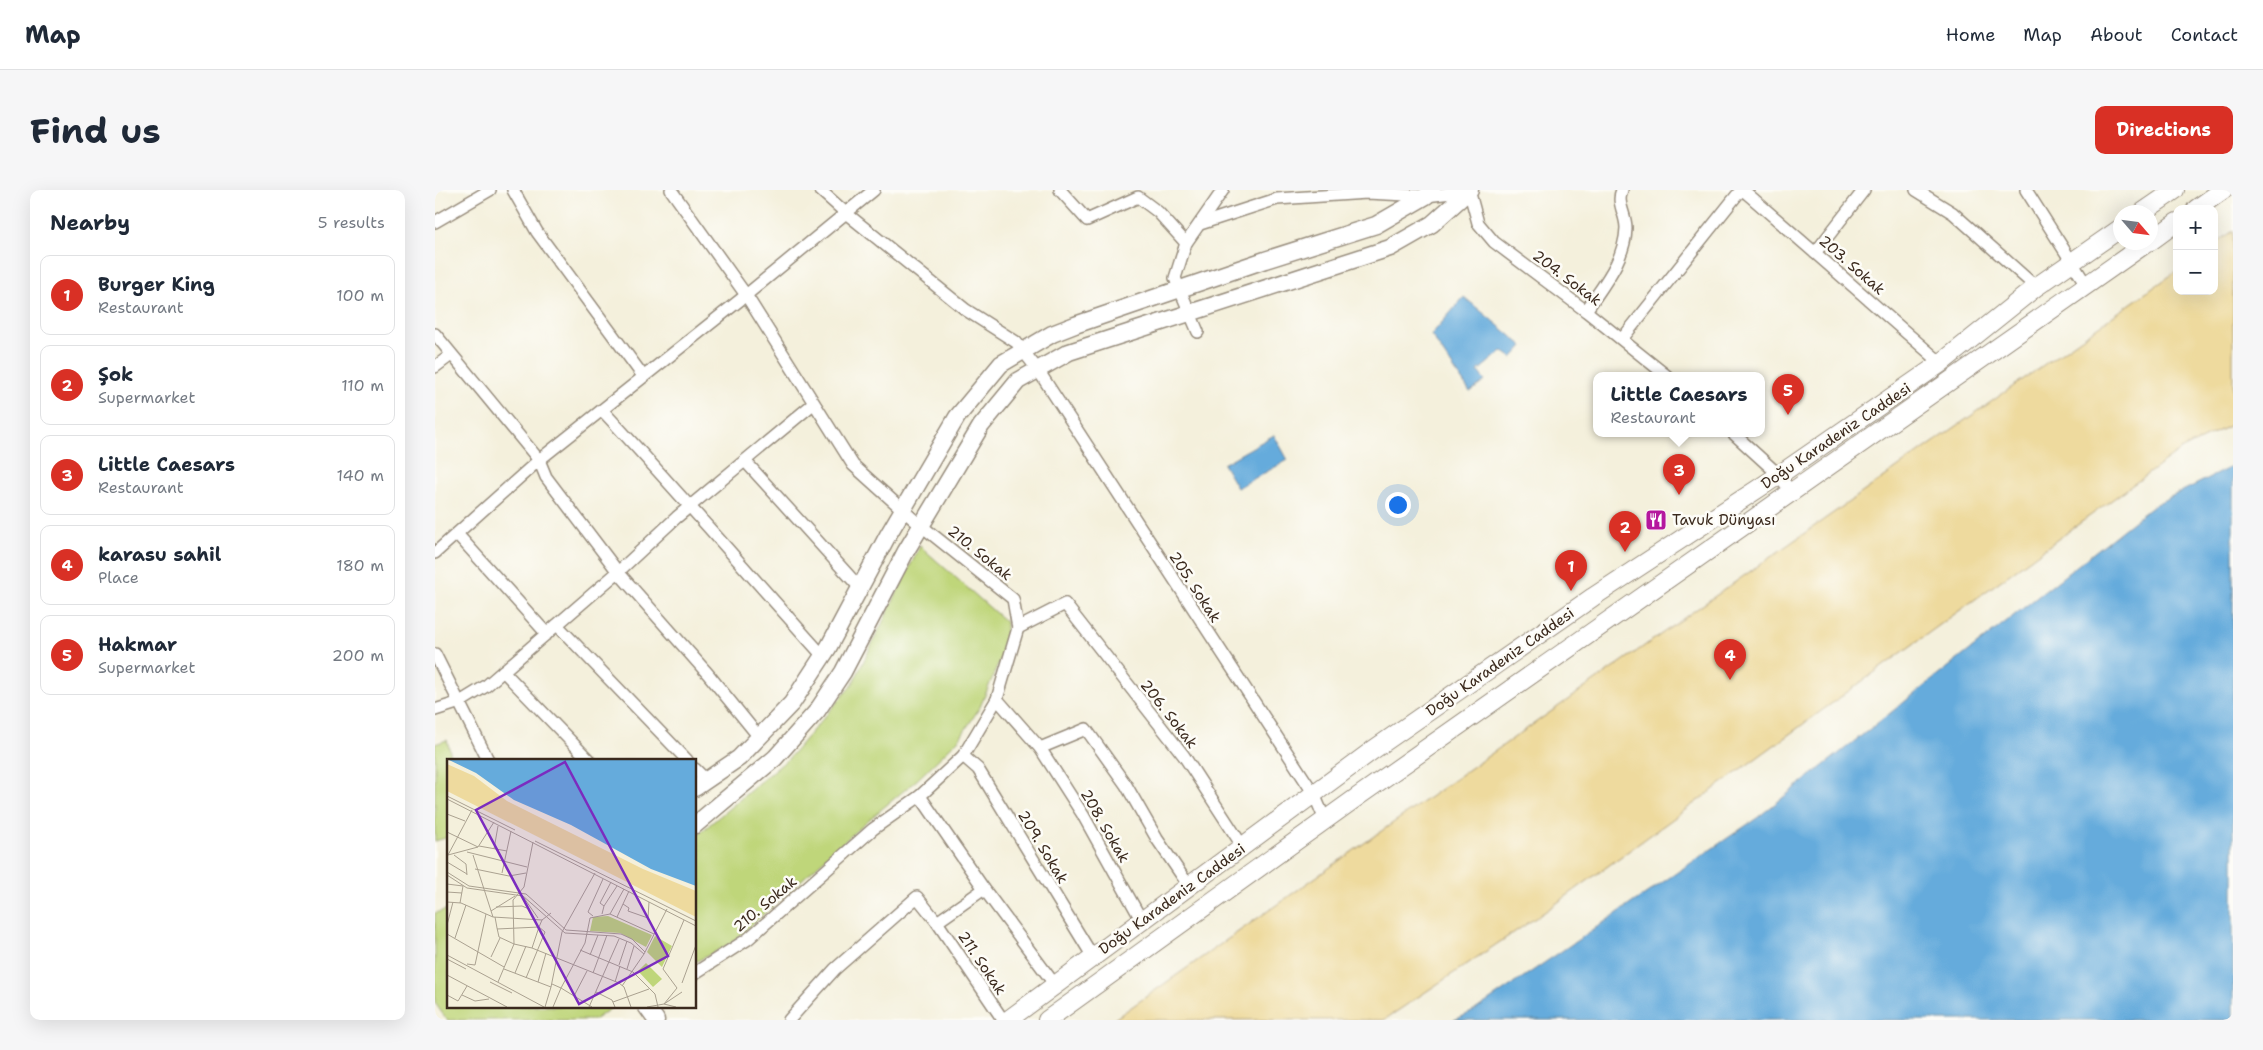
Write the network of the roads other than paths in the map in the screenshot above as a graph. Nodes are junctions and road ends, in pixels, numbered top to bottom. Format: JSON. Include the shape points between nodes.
{"nodes":[{"id":1,"x":490,"y":190,"type":"edge"},
{"id":2,"x":513,"y":190,"type":"edge"},
{"id":3,"x":671,"y":190,"type":"edge"},
{"id":4,"x":820,"y":190,"type":"edge"},
{"id":5,"x":874,"y":190,"type":"edge"},
{"id":6,"x":1060,"y":190,"type":"edge"},
{"id":7,"x":1223,"y":190,"type":"edge"},
{"id":8,"x":1327,"y":190,"type":"edge"},
{"id":9,"x":1469,"y":190,"type":"edge"},
{"id":10,"x":1622,"y":190,"type":"edge"},
{"id":11,"x":1742,"y":190,"type":"edge"},
{"id":12,"x":1864,"y":190,"type":"edge"},
{"id":13,"x":1916,"y":190,"type":"edge"},
{"id":14,"x":2026,"y":190,"type":"edge"},
{"id":15,"x":2175,"y":190,"type":"edge"},
{"id":16,"x":2223,"y":190,"type":"edge"},
{"id":17,"x":1138,"y":192,"type":"edge"},
{"id":18,"x":1429,"y":193,"type":"edge"},
{"id":19,"x":1313,"y":196,"type":"junction"},
{"id":20,"x":2153,"y":205,"type":"edge"},
{"id":21,"x":2202,"y":205,"type":"edge"},
{"id":22,"x":847,"y":214,"type":"junction"},
{"id":23,"x":435,"y":222,"type":"edge"},
{"id":24,"x":1200,"y":224,"type":"junction"},
{"id":25,"x":2173,"y":225,"type":"edge"},
{"id":26,"x":2113,"y":233,"type":"edge"},
{"id":27,"x":2158,"y":236,"type":"edge"},
{"id":28,"x":1186,"y":242,"type":"junction"},
{"id":29,"x":2138,"y":250,"type":"edge"},
{"id":30,"x":1815,"y":253,"type":"junction"},
{"id":31,"x":2070,"y":262,"type":"junction"},
{"id":32,"x":2036,"y":286,"type":"junction"},
{"id":33,"x":2087,"y":286,"type":"junction"},
{"id":34,"x":1179,"y":289,"type":"junction"},
{"id":35,"x":747,"y":295,"type":"junction"},
{"id":36,"x":1586,"y":311,"type":"junction"},
{"id":37,"x":1190,"y":313,"type":"junction"},
{"id":38,"x":1198,"y":332,"type":"dead end"},
{"id":39,"x":435,"y":334,"type":"edge"},
{"id":40,"x":1622,"y":339,"type":"junction"},
{"id":41,"x":1023,"y":351,"type":"junction"},
{"id":42,"x":451,"y":355,"type":"junction"},
{"id":43,"x":1941,"y":363,"type":"junction"},
{"id":44,"x":435,"y":367,"type":"edge"},
{"id":45,"x":1038,"y":370,"type":"junction"},
{"id":46,"x":1662,"y":372,"type":"edge"},
{"id":47,"x":643,"y":376,"type":"junction"},
{"id":48,"x":813,"y":404,"type":"junction"},
{"id":49,"x":602,"y":410,"type":"junction"},
{"id":50,"x":1737,"y":437,"type":"edge"},
{"id":51,"x":539,"y":460,"type":"junction"},
{"id":52,"x":745,"y":461,"type":"junction"},
{"id":53,"x":1779,"y":475,"type":"junction"},
{"id":54,"x":1791,"y":492,"type":"junction"},
{"id":55,"x":691,"y":506,"type":"junction"},
{"id":56,"x":912,"y":518,"type":"junction"},
{"id":57,"x":457,"y":534,"type":"junction"},
{"id":58,"x":435,"y":553,"type":"edge"},
{"id":59,"x":618,"y":572,"type":"junction"},
{"id":60,"x":859,"y":588,"type":"junction"},
{"id":61,"x":557,"y":624,"type":"junction"},
{"id":62,"x":1018,"y":628,"type":"junction"},
{"id":63,"x":547,"y":634,"type":"junction"},
{"id":64,"x":435,"y":654,"type":"edge"},
{"id":65,"x":823,"y":656,"type":"junction"},
{"id":66,"x":503,"y":671,"type":"junction"},
{"id":67,"x":997,"y":699,"type":"junction"},
{"id":68,"x":460,"y":702,"type":"junction"},
{"id":69,"x":435,"y":710,"type":"edge"},
{"id":70,"x":759,"y":737,"type":"junction"},
{"id":71,"x":1040,"y":748,"type":"junction"},
{"id":72,"x":963,"y":756,"type":"junction"},
{"id":73,"x":487,"y":759,"type":"edge"},
{"id":74,"x":588,"y":759,"type":"edge"},
{"id":75,"x":686,"y":759,"type":"edge"},
{"id":76,"x":699,"y":779,"type":"edge"},
{"id":77,"x":1314,"y":794,"type":"junction"},
{"id":78,"x":920,"y":796,"type":"junction"},
{"id":79,"x":1325,"y":820,"type":"junction"},
{"id":80,"x":696,"y":824,"type":"edge"},
{"id":81,"x":1243,"y":847,"type":"junction"},
{"id":82,"x":1189,"y":886,"type":"junction"},
{"id":83,"x":984,"y":889,"type":"junction"},
{"id":84,"x":1142,"y":920,"type":"junction"},
{"id":85,"x":937,"y":922,"type":"junction"},
{"id":86,"x":1093,"y":957,"type":"junction"},
{"id":87,"x":696,"y":972,"type":"edge"},
{"id":88,"x":1055,"y":985,"type":"junction"},
{"id":89,"x":647,"y":1008,"type":"edge"},
{"id":90,"x":656,"y":1020,"type":"edge"},
{"id":91,"x":789,"y":1020,"type":"edge"},
{"id":92,"x":1003,"y":1020,"type":"edge"},
{"id":93,"x":1008,"y":1020,"type":"edge"},
{"id":94,"x":1047,"y":1020,"type":"edge"}],
"edges":[{"from":1,"to":23,"type":"street"},
{"from":2,"to":47,"type":"street","via":[[537,232]]},
{"from":3,"to":35,"type":"street","name":"210. Sokak"},
{"from":4,"to":22,"type":"street","name":"205. Sokak"},
{"from":5,"to":22,"type":"street"},
{"from":6,"to":17,"type":"street","via":[[1087,220]]},
{"from":7,"to":24,"type":"street"},
{"from":8,"to":19,"type":"street"},
{"from":9,"to":18,"type":"street"},
{"from":9,"to":36,"type":"street","name":"204. Sokak","via":[[1478,224],[1494,242]]},
{"from":9,"to":37,"type":"main road","via":[[1432,224],[1390,248]]},
{"from":10,"to":36,"type":"street","via":[[1619,197],[1626,226],[1621,257]]},
{"from":11,"to":30,"type":"street","name":"203. Sokak"},
{"from":11,"to":40,"type":"street"},
{"from":12,"to":30,"type":"street"},
{"from":13,"to":32,"type":"street","via":[[1953,213]]},
{"from":14,"to":31,"type":"street"},
{"from":15,"to":20,"type":"main road"},
{"from":16,"to":21,"type":"main road"},
{"from":17,"to":28,"type":"street"},
{"from":18,"to":19,"type":"street"},
{"from":18,"to":34,"type":"main road","via":[[1376,225]]},
{"from":19,"to":24,"type":"street","via":[[1277,199]]},
{"from":22,"to":35,"type":"street"},
{"from":22,"to":41,"type":"street","name":"205. Sokak","via":[[966,310],[1016,342]]},
{"from":24,"to":28,"type":"street"},
{"from":25,"to":27,"type":"main road","name":"Doğu Karadeniz Caddesi"},
{"from":26,"to":31,"type":"main road","name":"Doğu Karadeniz Caddesi"},
{"from":28,"to":34,"type":"street","via":[[1175,278]]},
{"from":29,"to":33,"type":"main road","name":"Doğu Karadeniz Caddesi"},
{"from":30,"to":43,"type":"street","name":"203. Sokak"},
{"from":31,"to":32,"type":"main road","name":"Doğu Karadeniz Caddesi"},
{"from":31,"to":33,"type":"street"},
{"from":32,"to":43,"type":"main road","name":"Doğu Karadeniz Caddesi"},
{"from":33,"to":54,"type":"main road","name":"Doğu Karadeniz Caddesi"},
{"from":34,"to":37,"type":"street"},
{"from":34,"to":41,"type":"main road","via":[[1052,334]]},
{"from":35,"to":47,"type":"street"},
{"from":35,"to":48,"type":"street","name":"210. Sokak"},
{"from":36,"to":40,"type":"street","name":"204. Sokak"},
{"from":37,"to":38,"type":"street"},
{"from":37,"to":45,"type":"main road","via":[[1069,352]]},
{"from":39,"to":42,"type":"street"},
{"from":40,"to":46,"type":"street","name":"204. Sokak"},
{"from":41,"to":45,"type":"street","name":"205. Sokak"},
{"from":41,"to":56,"type":"main road","via":[[1001,364],[957,417]]},
{"from":42,"to":44,"type":"street"},
{"from":42,"to":51,"type":"street"},
{"from":43,"to":53,"type":"main road","name":"Doğu Karadeniz Caddesi"},
{"from":45,"to":56,"type":"main road","via":[[1018,381]]},
{"from":45,"to":77,"type":"street","name":"205. Sokak"},
{"from":47,"to":49,"type":"street"},
{"from":48,"to":52,"type":"street"},
{"from":48,"to":56,"type":"street","name":"210. Sokak","via":[[853,465]]},
{"from":49,"to":51,"type":"street"},
{"from":49,"to":55,"type":"street"},
{"from":50,"to":53,"type":"street"},
{"from":51,"to":57,"type":"street"},
{"from":51,"to":59,"type":"street","via":[[546,477]]},
{"from":52,"to":55,"type":"street"},
{"from":52,"to":60,"type":"street"},
{"from":53,"to":54,"type":"street"},
{"from":53,"to":77,"type":"main road","name":"Doğu Karadeniz Caddesi","via":[[1586,602]]},
{"from":54,"to":79,"type":"main road","name":"Doğu Karadeniz Caddesi"},
{"from":55,"to":59,"type":"street"},
{"from":55,"to":65,"type":"street"},
{"from":56,"to":60,"type":"main road"},
{"from":56,"to":62,"type":"street","name":"210. Sokak","via":[[1013,599]]},
{"from":56,"to":80,"type":"main road","via":[[843,672],[817,711],[775,758]]},
{"from":57,"to":58,"type":"street"},
{"from":57,"to":63,"type":"street"},
{"from":59,"to":61,"type":"street"},
{"from":59,"to":70,"type":"street"},
{"from":60,"to":65,"type":"main road"},
{"from":61,"to":63,"type":"street"},
{"from":61,"to":75,"type":"street"},
{"from":62,"to":67,"type":"street","name":"210. Sokak"},
{"from":62,"to":81,"type":"street","name":"206. Sokak","via":[[1065,604],[1183,756]]},
{"from":63,"to":66,"type":"street"},
{"from":64,"to":68,"type":"street"},
{"from":65,"to":70,"type":"main road","via":[[792,703]]},
{"from":66,"to":68,"type":"street"},
{"from":66,"to":74,"type":"street"},
{"from":67,"to":71,"type":"street","name":"208. Sokak"},
{"from":67,"to":72,"type":"street","name":"210. Sokak"},
{"from":68,"to":69,"type":"street"},
{"from":68,"to":73,"type":"street"},
{"from":70,"to":76,"type":"main road","via":[[739,758]]},
{"from":71,"to":82,"type":"street","via":[[1086,729],[1126,785]]},
{"from":71,"to":84,"type":"street","name":"208. Sokak","via":[[1083,815]]},
{"from":72,"to":78,"type":"street","name":"210. Sokak"},
{"from":72,"to":86,"type":"street","name":"209. Sokak","via":[[978,769]]},
{"from":77,"to":79,"type":"street","name":"205. Sokak"},
{"from":77,"to":81,"type":"main road","name":"Doğu Karadeniz Caddesi"},
{"from":78,"to":83,"type":"street"},
{"from":78,"to":87,"type":"street","name":"210. Sokak","via":[[873,829],[748,939]]},
{"from":79,"to":94,"type":"main road","name":"Doğu Karadeniz Caddesi"},
{"from":81,"to":82,"type":"main road","name":"Doğu Karadeniz Caddesi"},
{"from":82,"to":84,"type":"main road","name":"Doğu Karadeniz Caddesi"},
{"from":83,"to":85,"type":"street"},
{"from":83,"to":88,"type":"street"},
{"from":84,"to":86,"type":"main road","name":"Doğu Karadeniz Caddesi"},
{"from":85,"to":91,"type":"street","name":"211. Sokak","via":[[917,897],[835,969]]},
{"from":85,"to":92,"type":"street","name":"211. Sokak"},
{"from":86,"to":88,"type":"main road","name":"Doğu Karadeniz Caddesi"},
{"from":88,"to":93,"type":"main road","name":"Doğu Karadeniz Caddesi"},
{"from":89,"to":90,"type":"main road"}]}
